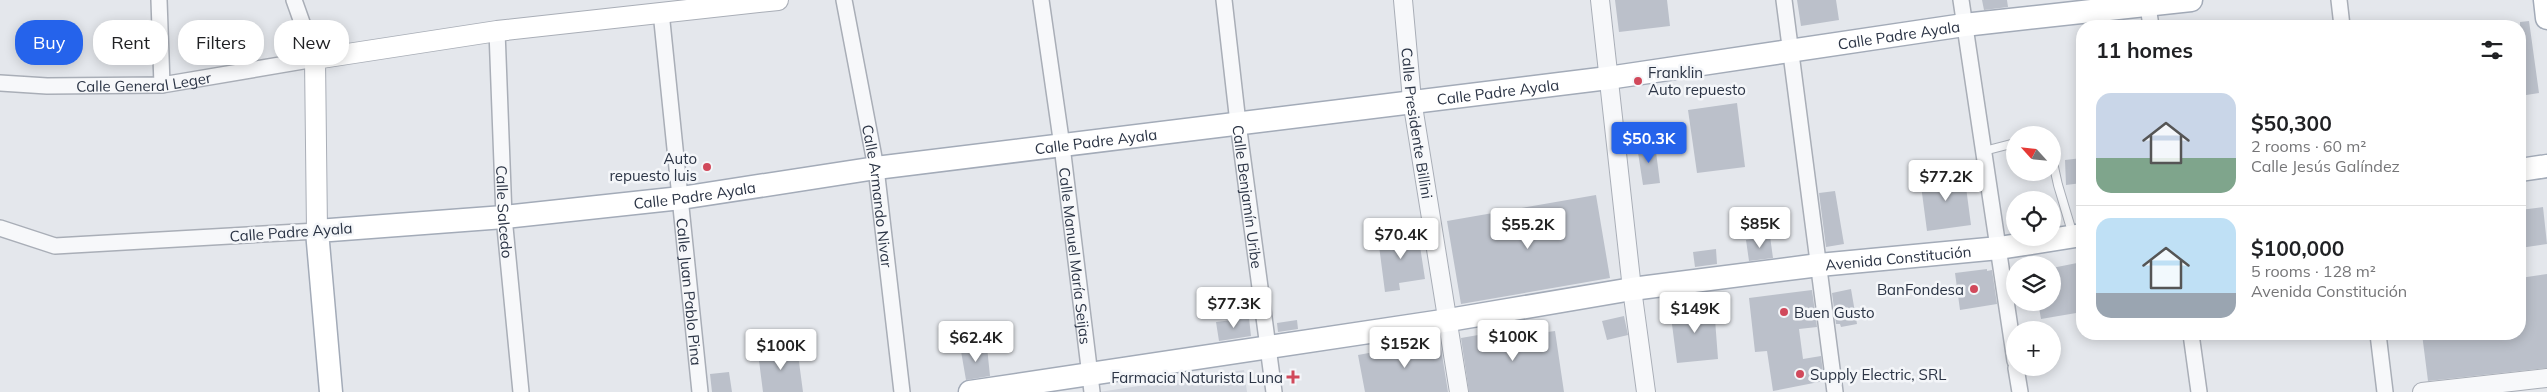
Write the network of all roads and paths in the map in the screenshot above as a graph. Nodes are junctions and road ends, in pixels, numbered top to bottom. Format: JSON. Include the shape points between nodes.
{"nodes":[{"id":1,"x":159,"y":0,"type":"edge"},
{"id":2,"x":294,"y":0,"type":"edge"},
{"id":3,"x":778,"y":0,"type":"edge"},
{"id":4,"x":844,"y":0,"type":"edge"},
{"id":5,"x":1041,"y":0,"type":"edge"},
{"id":6,"x":1224,"y":0,"type":"edge"},
{"id":7,"x":1403,"y":0,"type":"edge"},
{"id":8,"x":1600,"y":0,"type":"edge"},
{"id":9,"x":1784,"y":0,"type":"edge"},
{"id":10,"x":1961,"y":0,"type":"edge"},
{"id":11,"x":2191,"y":0,"type":"edge"},
{"id":12,"x":2339,"y":0,"type":"edge"},
{"id":13,"x":2545,"y":0,"type":"edge"},
{"id":14,"x":2149,"y":11,"type":"edge"},
{"id":15,"x":661,"y":12,"type":"junction"},
{"id":16,"x":2547,"y":18,"type":"edge"},
{"id":17,"x":301,"y":20,"type":"edge"},
{"id":18,"x":2341,"y":20,"type":"edge"},
{"id":19,"x":1964,"y":25,"type":"junction"},
{"id":20,"x":497,"y":31,"type":"junction"},
{"id":21,"x":1791,"y":52,"type":"junction"},
{"id":22,"x":349,"y":55,"type":"edge"},
{"id":23,"x":286,"y":65,"type":"edge"},
{"id":24,"x":315,"y":65,"type":"edge"},
{"id":25,"x":1608,"y":78,"type":"junction"},
{"id":26,"x":0,"y":84,"type":"edge"},
{"id":27,"x":162,"y":86,"type":"junction"},
{"id":28,"x":1412,"y":100,"type":"junction"},
{"id":29,"x":1238,"y":123,"type":"junction"},
{"id":30,"x":2006,"y":145,"type":"edge"},
{"id":31,"x":1062,"y":146,"type":"junction"},
{"id":32,"x":1984,"y":151,"type":"junction"},
{"id":33,"x":2547,"y":166,"type":"edge"},
{"id":34,"x":876,"y":168,"type":"junction"},
{"id":35,"x":2526,"y":169,"type":"edge"},
{"id":36,"x":2057,"y":181,"type":"edge"},
{"id":37,"x":681,"y":198,"type":"junction"},
{"id":38,"x":504,"y":217,"type":"junction"},
{"id":39,"x":0,"y":228,"type":"edge"},
{"id":40,"x":317,"y":231,"type":"junction"},
{"id":41,"x":2076,"y":231,"type":"edge"},
{"id":42,"x":2076,"y":236,"type":"edge"},
{"id":43,"x":1999,"y":248,"type":"junction"},
{"id":44,"x":1819,"y":265,"type":"junction"},
{"id":45,"x":1632,"y":289,"type":"junction"},
{"id":46,"x":1449,"y":320,"type":"junction"},
{"id":47,"x":2009,"y":321,"type":"edge"},
{"id":48,"x":2193,"y":340,"type":"edge"},
{"id":49,"x":2379,"y":340,"type":"edge"},
{"id":50,"x":1268,"y":348,"type":"junction"},
{"id":51,"x":2017,"y":376,"type":"edge"},
{"id":52,"x":2547,"y":378,"type":"edge"},
{"id":53,"x":1090,"y":384,"type":"edge"},
{"id":54,"x":331,"y":392,"type":"edge"},
{"id":55,"x":521,"y":392,"type":"edge"},
{"id":56,"x":700,"y":392,"type":"edge"},
{"id":57,"x":902,"y":392,"type":"edge"},
{"id":58,"x":970,"y":392,"type":"edge"},
{"id":59,"x":1274,"y":392,"type":"edge"},
{"id":60,"x":1460,"y":392,"type":"edge"},
{"id":61,"x":1646,"y":392,"type":"edge"},
{"id":62,"x":1835,"y":392,"type":"edge"},
{"id":63,"x":2020,"y":392,"type":"edge"},
{"id":64,"x":2199,"y":392,"type":"edge"},
{"id":65,"x":2385,"y":392,"type":"edge"},
{"id":66,"x":2422,"y":392,"type":"edge"}],
"edges":[{"from":1,"to":27,"type":"street"},
{"from":2,"to":17,"type":"street"},
{"from":3,"to":15,"type":"main road"},
{"from":4,"to":34,"type":"street","name":"Calle Armando Nivar"},
{"from":5,"to":31,"type":"street","name":"Calle Manuel María Seijas"},
{"from":6,"to":29,"type":"street","name":"Calle Benjamín Uribe"},
{"from":7,"to":28,"type":"street","name":"Calle Presidente Billini"},
{"from":8,"to":25,"type":"street"},
{"from":9,"to":21,"type":"street"},
{"from":10,"to":19,"type":"street"},
{"from":11,"to":14,"type":"main road","name":"Calle Padre Ayala"},
{"from":12,"to":18,"type":"street"},
{"from":13,"to":16,"type":"main road"},
{"from":14,"to":19,"type":"main road","name":"Calle Padre Ayala"},
{"from":15,"to":20,"type":"main road"},
{"from":15,"to":37,"type":"street","name":"Calle Juan Pablo Pina"},
{"from":19,"to":21,"type":"main road","name":"Calle Padre Ayala"},
{"from":19,"to":32,"type":"street"},
{"from":20,"to":22,"type":"main road"},
{"from":20,"to":38,"type":"street","name":"Calle Salcedo"},
{"from":21,"to":25,"type":"main road","name":"Calle Padre Ayala"},
{"from":21,"to":44,"type":"street"},
{"from":23,"to":27,"type":"street","name":"Calle General Leger"},
{"from":24,"to":40,"type":"main road"},
{"from":25,"to":28,"type":"main road","name":"Calle Padre Ayala"},
{"from":25,"to":45,"type":"street"},
{"from":26,"to":27,"type":"street","name":"Calle General Leger"},
{"from":28,"to":29,"type":"main road","name":"Calle Padre Ayala"},
{"from":28,"to":46,"type":"street","name":"Calle Presidente Billini"},
{"from":29,"to":31,"type":"main road","name":"Calle Padre Ayala"},
{"from":29,"to":50,"type":"street","name":"Calle Benjamín Uribe"},
{"from":30,"to":32,"type":"lane"},
{"from":31,"to":34,"type":"main road","name":"Calle Padre Ayala"},
{"from":31,"to":53,"type":"street","name":"Calle Manuel María Seijas"},
{"from":32,"to":43,"type":"street"},
{"from":33,"to":35,"type":"main road"},
{"from":34,"to":37,"type":"main road","name":"Calle Padre Ayala"},
{"from":34,"to":57,"type":"street","name":"Calle Armando Nivar"},
{"from":36,"to":41,"type":"lane"},
{"from":37,"to":38,"type":"main road","name":"Calle Padre Ayala"},
{"from":37,"to":56,"type":"street","name":"Calle Juan Pablo Pina"},
{"from":38,"to":40,"type":"main road","name":"Calle Padre Ayala"},
{"from":38,"to":55,"type":"street","name":"Calle Salcedo"},
{"from":39,"to":40,"type":"street","name":"Calle Padre Ayala","via":[[55,246]]},
{"from":40,"to":54,"type":"main road"},
{"from":42,"to":43,"type":"main road","name":"Avenida Constitución"},
{"from":43,"to":44,"type":"main road","name":"Avenida Constitución"},
{"from":43,"to":47,"type":"street"},
{"from":44,"to":45,"type":"main road","name":"Avenida Constitución"},
{"from":44,"to":62,"type":"street"},
{"from":45,"to":46,"type":"main road","name":"Avenida Constitución"},
{"from":45,"to":61,"type":"street"},
{"from":46,"to":50,"type":"main road","name":"Avenida Constitución"},
{"from":46,"to":60,"type":"street","name":"Calle Presidente Billini"},
{"from":48,"to":64,"type":"street"},
{"from":49,"to":65,"type":"street"},
{"from":50,"to":53,"type":"main road","name":"Avenida Constitución"},
{"from":50,"to":59,"type":"street","name":"Calle Benjamín Uribe"},
{"from":51,"to":63,"type":"street"},
{"from":52,"to":66,"type":"street"},
{"from":53,"to":58,"type":"main road","name":"Avenida Constitución"}]}
